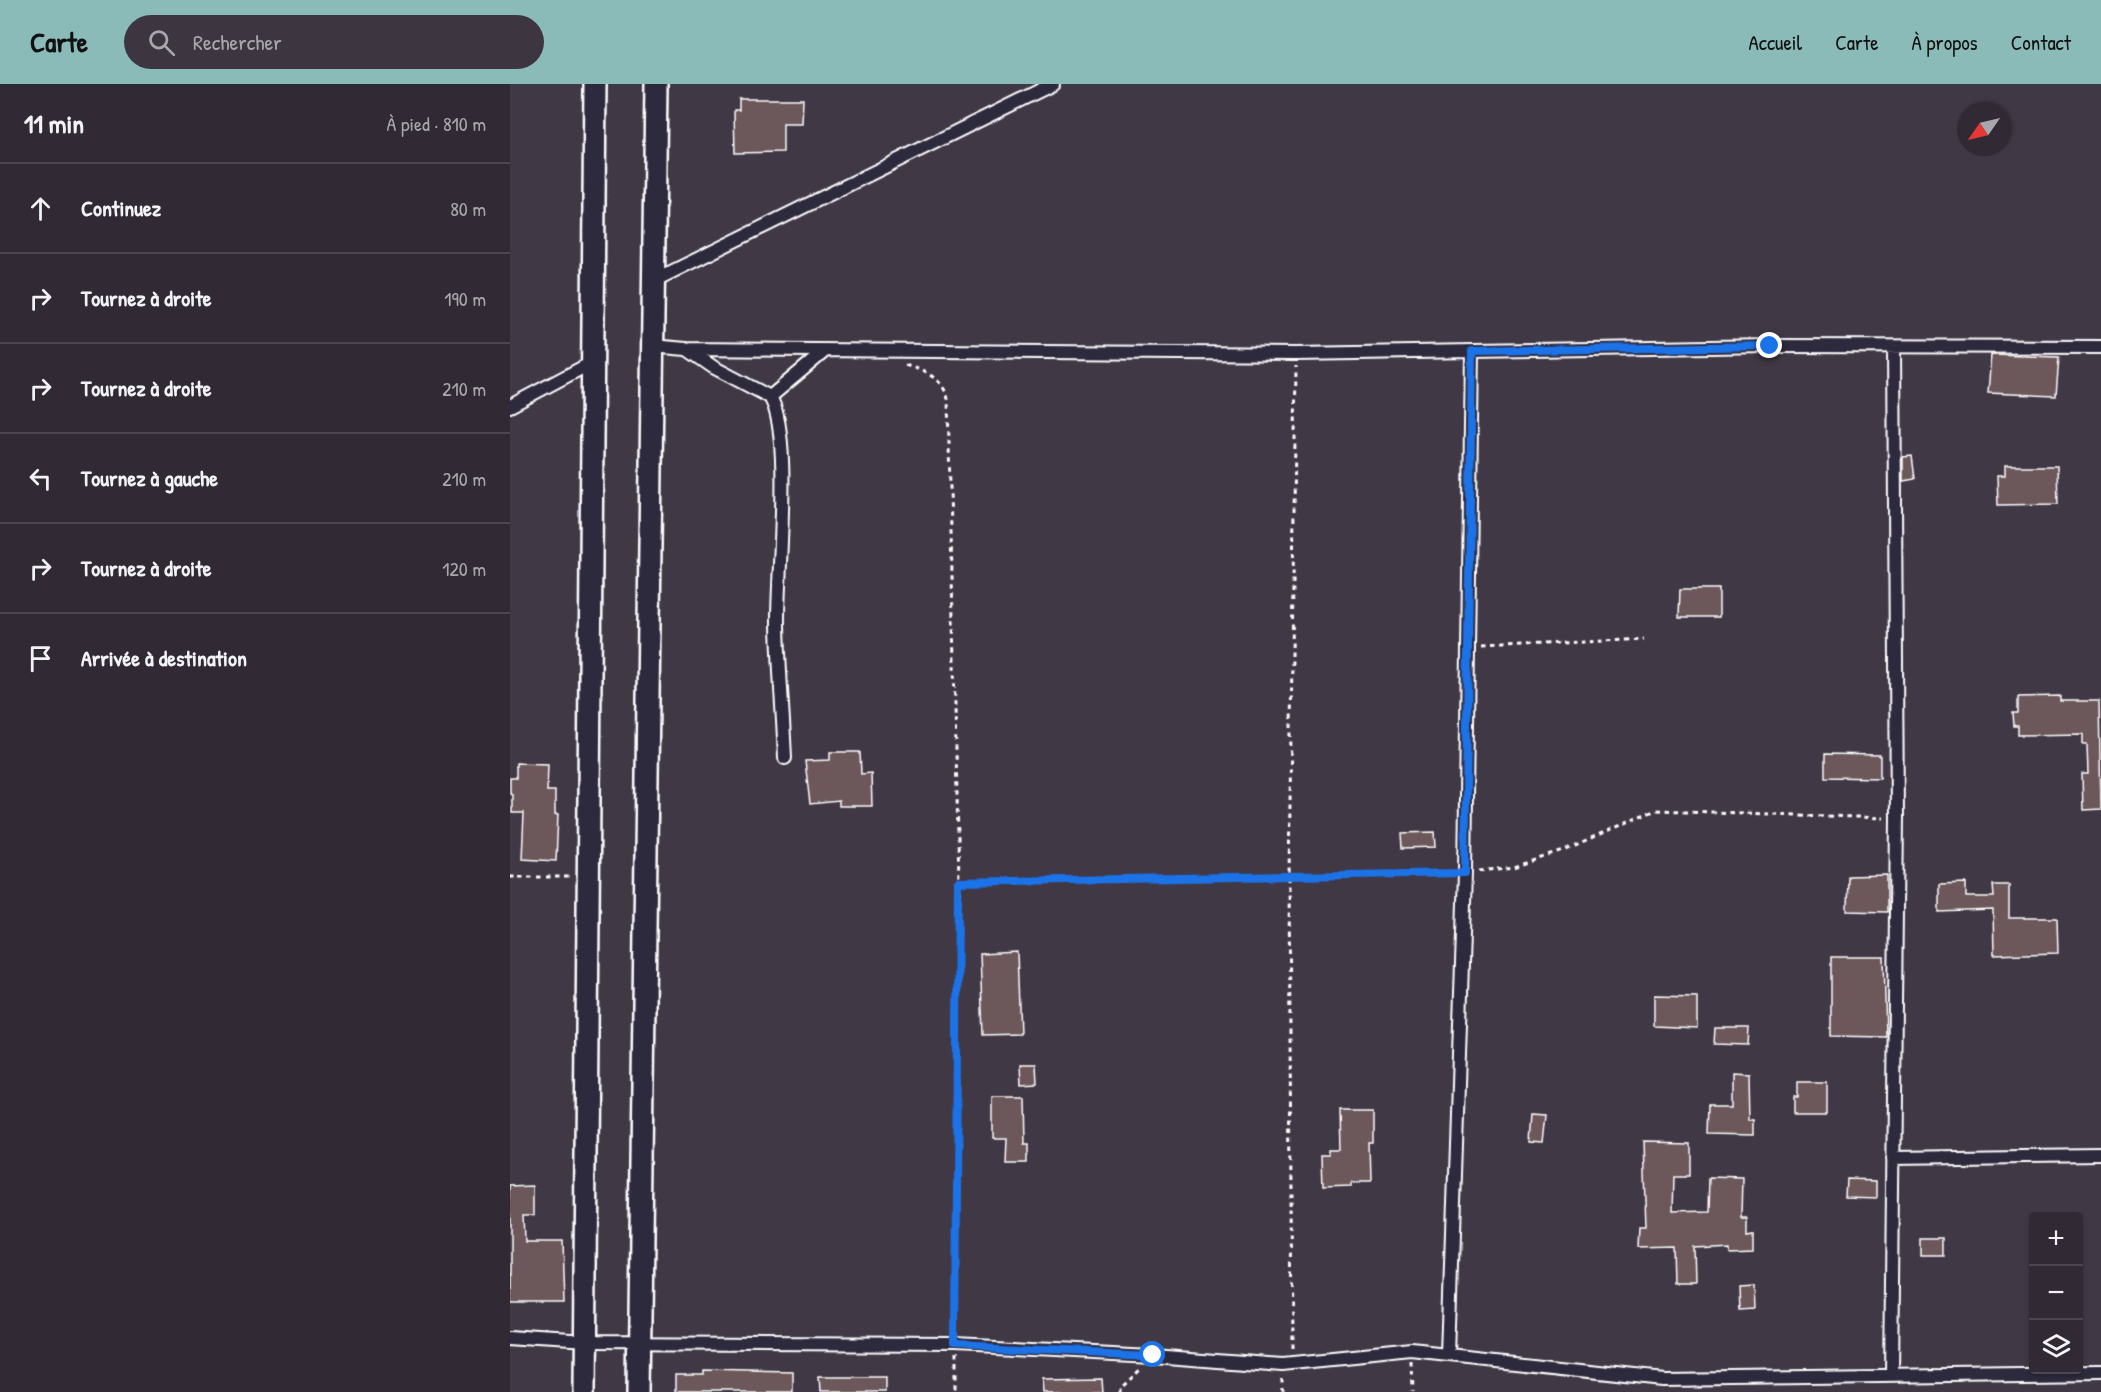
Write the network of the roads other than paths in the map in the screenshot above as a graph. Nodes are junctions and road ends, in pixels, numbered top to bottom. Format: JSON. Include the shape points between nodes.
{"nodes":[{"id":1,"x":595,"y":84,"type":"edge"},
{"id":2,"x":656,"y":84,"type":"edge"},
{"id":3,"x":1053,"y":84,"type":"edge"},
{"id":4,"x":653,"y":281,"type":"junction"},
{"id":5,"x":652,"y":346,"type":"junction"},
{"id":6,"x":1894,"y":347,"type":"junction"},
{"id":7,"x":2101,"y":347,"type":"edge"},
{"id":8,"x":686,"y":349,"type":"junction"},
{"id":9,"x":826,"y":350,"type":"junction"},
{"id":10,"x":1472,"y":351,"type":"junction"},
{"id":11,"x":593,"y":362,"type":"junction"},
{"id":12,"x":770,"y":397,"type":"junction"},
{"id":13,"x":510,"y":406,"type":"edge"},
{"id":14,"x":785,"y":758,"type":"dead end"},
{"id":15,"x":2101,"y":1155,"type":"edge"},
{"id":16,"x":1893,"y":1158,"type":"junction"},
{"id":17,"x":510,"y":1338,"type":"edge"},
{"id":18,"x":585,"y":1342,"type":"junction"},
{"id":19,"x":640,"y":1342,"type":"junction"},
{"id":20,"x":1449,"y":1355,"type":"junction"},
{"id":21,"x":2101,"y":1373,"type":"edge"},
{"id":22,"x":1891,"y":1376,"type":"junction"},
{"id":23,"x":584,"y":1392,"type":"edge"},
{"id":24,"x":639,"y":1392,"type":"edge"}],
"edges":[{"from":1,"to":11,"type":"highway"},
{"from":2,"to":4,"type":"highway"},
{"from":3,"to":4,"type":"street"},
{"from":4,"to":5,"type":"highway"},
{"from":5,"to":8,"type":"street"},
{"from":5,"to":19,"type":"highway"},
{"from":6,"to":7,"type":"street"},
{"from":6,"to":10,"type":"street"},
{"from":6,"to":16,"type":"street","via":[[1897,818]]},
{"from":8,"to":9,"type":"street"},
{"from":8,"to":12,"type":"street"},
{"from":9,"to":10,"type":"street","via":[[1296,354]]},
{"from":9,"to":12,"type":"street"},
{"from":10,"to":20,"type":"street","via":[[1465,873]]},
{"from":11,"to":13,"type":"street"},
{"from":11,"to":18,"type":"highway"},
{"from":12,"to":14,"type":"street","via":[[776,406],[782,442],[778,624]]},
{"from":15,"to":16,"type":"street"},
{"from":16,"to":22,"type":"street"},
{"from":17,"to":18,"type":"street"},
{"from":18,"to":19,"type":"street"},
{"from":18,"to":23,"type":"highway"},
{"from":19,"to":20,"type":"street","via":[[955,1346],[1283,1365],[1412,1352]]},
{"from":19,"to":24,"type":"highway"},
{"from":20,"to":22,"type":"street","via":[[1662,1379]]},
{"from":21,"to":22,"type":"street"}]}
